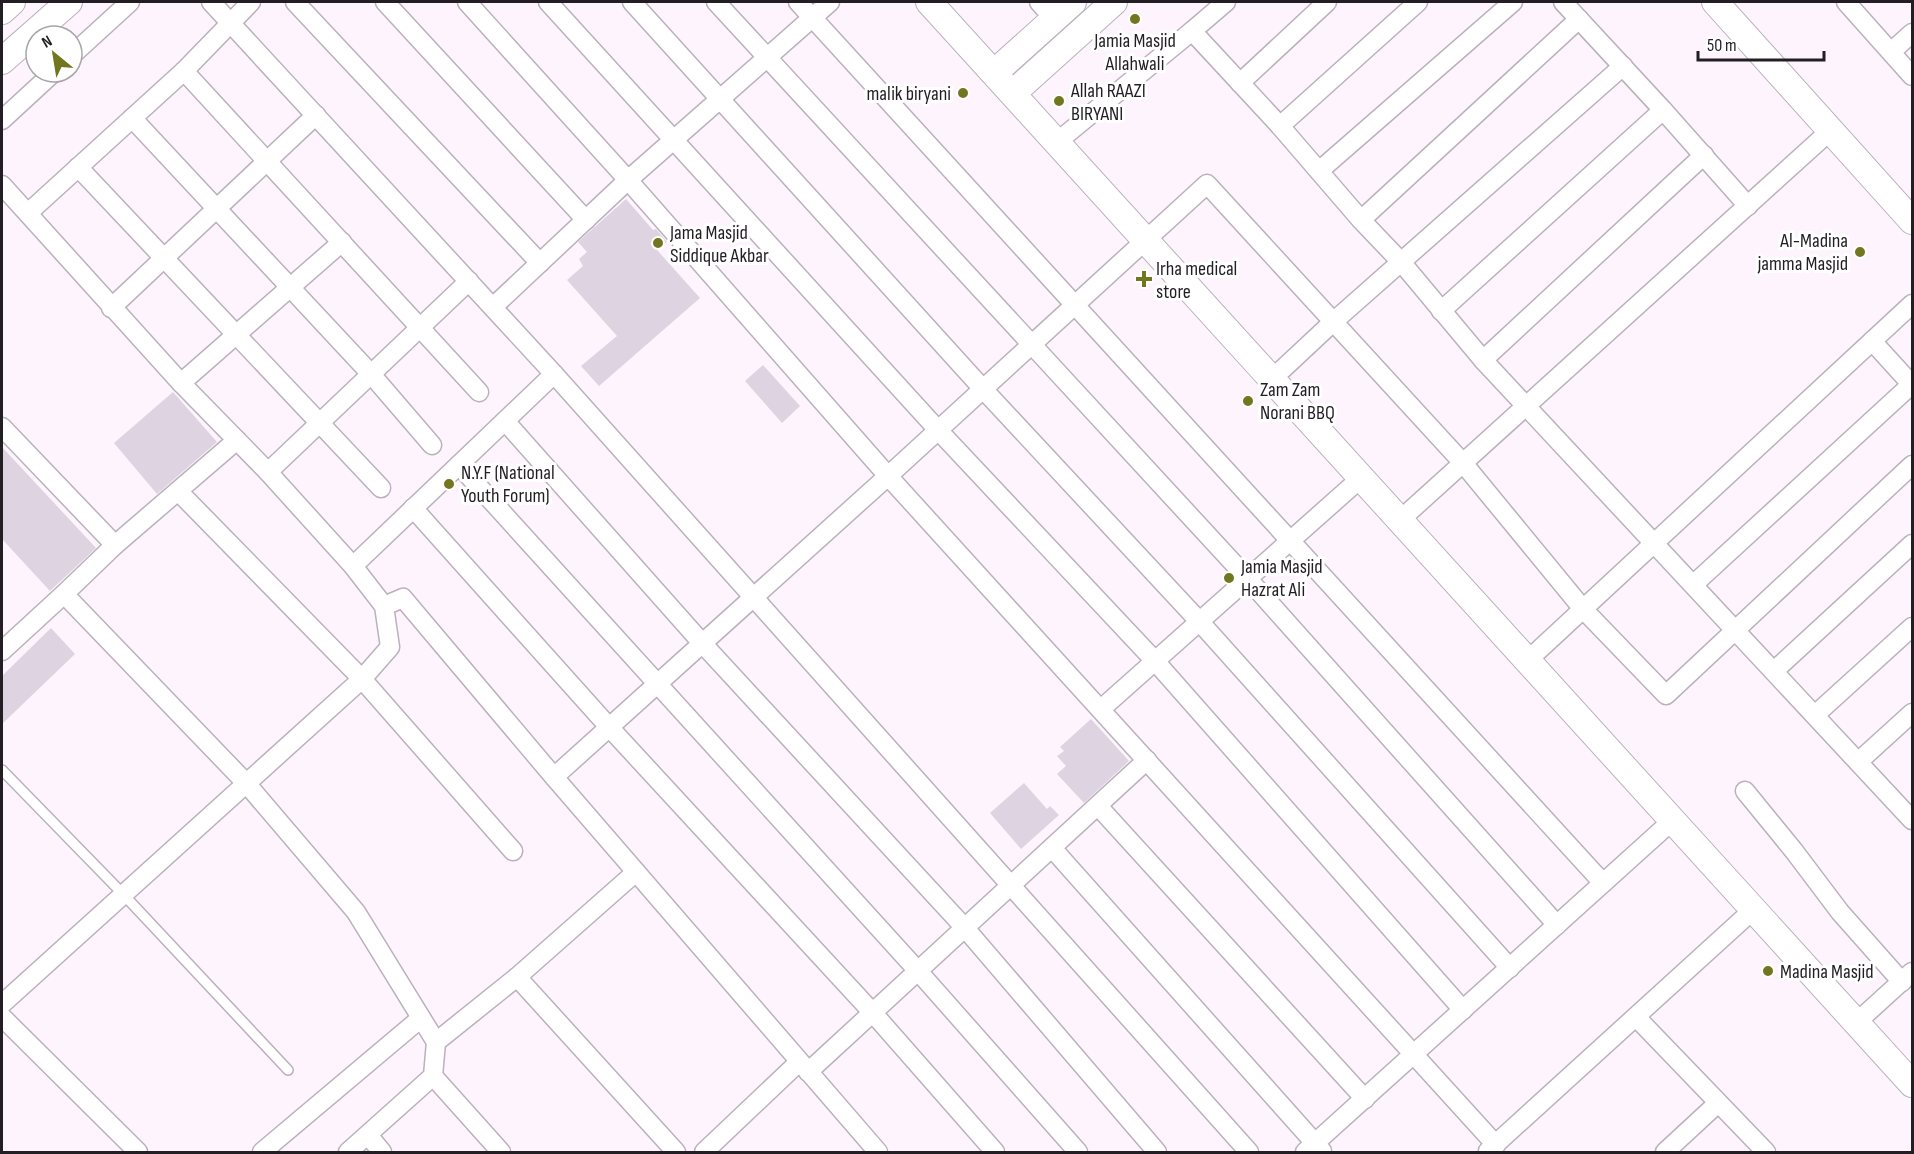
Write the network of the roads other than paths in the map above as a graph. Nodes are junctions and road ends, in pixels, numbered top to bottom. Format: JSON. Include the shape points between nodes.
{"nodes":[{"id":1,"x":12,"y":2,"type":"edge"},
{"id":2,"x":69,"y":2,"type":"edge"},
{"id":3,"x":130,"y":2,"type":"edge"},
{"id":4,"x":211,"y":2,"type":"edge"},
{"id":5,"x":251,"y":2,"type":"edge"},
{"id":6,"x":295,"y":2,"type":"edge"},
{"id":7,"x":385,"y":2,"type":"edge"},
{"id":8,"x":467,"y":2,"type":"edge"},
{"id":9,"x":548,"y":2,"type":"edge"},
{"id":10,"x":632,"y":2,"type":"edge"},
{"id":11,"x":716,"y":2,"type":"edge"},
{"id":12,"x":798,"y":2,"type":"edge"},
{"id":13,"x":830,"y":2,"type":"edge"},
{"id":14,"x":929,"y":2,"type":"edge"},
{"id":15,"x":1073,"y":2,"type":"edge"},
{"id":16,"x":1114,"y":2,"type":"edge"},
{"id":17,"x":1327,"y":2,"type":"edge"},
{"id":18,"x":1418,"y":2,"type":"edge"},
{"id":19,"x":1512,"y":2,"type":"edge"},
{"id":20,"x":1563,"y":2,"type":"edge"},
{"id":21,"x":1715,"y":2,"type":"edge"},
{"id":22,"x":1846,"y":2,"type":"edge"},
{"id":23,"x":1218,"y":4,"type":"edge"},
{"id":24,"x":1046,"y":10,"type":"edge"},
{"id":25,"x":2,"y":11,"type":"edge"},
{"id":26,"x":812,"y":18,"type":"junction"},
{"id":27,"x":1579,"y":19,"type":"junction"},
{"id":28,"x":230,"y":22,"type":"junction"},
{"id":29,"x":1192,"y":31,"type":"junction"},
{"id":30,"x":1912,"y":33,"type":"edge"},
{"id":31,"x":84,"y":44,"type":"edge"},
{"id":32,"x":1891,"y":52,"type":"junction"},
{"id":33,"x":767,"y":58,"type":"junction"},
{"id":34,"x":2,"y":62,"type":"edge"},
{"id":35,"x":1623,"y":66,"type":"junction"},
{"id":36,"x":184,"y":71,"type":"junction"},
{"id":37,"x":994,"y":73,"type":"junction"},
{"id":38,"x":1912,"y":76,"type":"edge"},
{"id":39,"x":1240,"y":83,"type":"junction"},
{"id":40,"x":41,"y":84,"type":"edge"},
{"id":41,"x":1013,"y":93,"type":"junction"},
{"id":42,"x":720,"y":99,"type":"junction"},
{"id":43,"x":1663,"y":110,"type":"junction"},
{"id":44,"x":316,"y":115,"type":"junction"},
{"id":45,"x":132,"y":118,"type":"junction"},
{"id":46,"x":2,"y":120,"type":"edge"},
{"id":47,"x":1280,"y":126,"type":"junction"},
{"id":48,"x":1831,"y":130,"type":"junction"},
{"id":49,"x":674,"y":140,"type":"junction"},
{"id":50,"x":1057,"y":142,"type":"junction"},
{"id":51,"x":1704,"y":156,"type":"junction"},
{"id":52,"x":267,"y":162,"type":"junction"},
{"id":53,"x":78,"y":167,"type":"junction"},
{"id":54,"x":1319,"y":171,"type":"junction"},
{"id":55,"x":628,"y":180,"type":"junction"},
{"id":56,"x":2,"y":184,"type":"edge"},
{"id":57,"x":1748,"y":206,"type":"junction"},
{"id":58,"x":216,"y":209,"type":"junction"},
{"id":59,"x":28,"y":213,"type":"junction"},
{"id":60,"x":585,"y":220,"type":"junction"},
{"id":61,"x":1361,"y":220,"type":"junction"},
{"id":62,"x":1912,"y":221,"type":"edge"},
{"id":63,"x":1145,"y":239,"type":"junction"},
{"id":64,"x":342,"y":242,"type":"junction"},
{"id":65,"x":164,"y":258,"type":"junction"},
{"id":66,"x":540,"y":263,"type":"junction"},
{"id":67,"x":1401,"y":263,"type":"junction"},
{"id":68,"x":470,"y":281,"type":"junction"},
{"id":69,"x":290,"y":288,"type":"junction"},
{"id":70,"x":1074,"y":304,"type":"junction"},
{"id":71,"x":1912,"y":304,"type":"edge"},
{"id":72,"x":493,"y":307,"type":"junction"},
{"id":73,"x":111,"y":308,"type":"junction"},
{"id":74,"x":1442,"y":311,"type":"junction"},
{"id":75,"x":1333,"y":322,"type":"junction"},
{"id":76,"x":421,"y":327,"type":"junction"},
{"id":77,"x":237,"y":335,"type":"junction"},
{"id":78,"x":1872,"y":341,"type":"junction"},
{"id":79,"x":1031,"y":344,"type":"junction"},
{"id":80,"x":1484,"y":360,"type":"junction"},
{"id":81,"x":554,"y":374,"type":"junction"},
{"id":82,"x":371,"y":375,"type":"junction"},
{"id":83,"x":1272,"y":379,"type":"junction"},
{"id":84,"x":181,"y":383,"type":"junction"},
{"id":85,"x":1912,"y":384,"type":"edge"},
{"id":86,"x":983,"y":389,"type":"junction"},
{"id":87,"x":479,"y":392,"type":"dead end"},
{"id":88,"x":1528,"y":405,"type":"junction"},
{"id":89,"x":505,"y":420,"type":"junction"},
{"id":90,"x":320,"y":423,"type":"junction"},
{"id":91,"x":2,"y":427,"type":"edge"},
{"id":92,"x":938,"y":430,"type":"junction"},
{"id":93,"x":237,"y":440,"type":"junction"},
{"id":94,"x":432,"y":445,"type":"dead end"},
{"id":95,"x":1463,"y":463,"type":"junction"},
{"id":96,"x":459,"y":465,"type":"junction"},
{"id":97,"x":1912,"y":465,"type":"edge"},
{"id":98,"x":268,"y":472,"type":"junction"},
{"id":99,"x":888,"y":476,"type":"junction"},
{"id":100,"x":1362,"y":477,"type":"junction"},
{"id":101,"x":381,"y":488,"type":"dead end"},
{"id":102,"x":178,"y":491,"type":"junction"},
{"id":103,"x":413,"y":508,"type":"junction"},
{"id":104,"x":1400,"y":520,"type":"junction"},
{"id":105,"x":1290,"y":541,"type":"junction"},
{"id":106,"x":1655,"y":542,"type":"junction"},
{"id":107,"x":1912,"y":544,"type":"edge"},
{"id":108,"x":115,"y":545,"type":"junction"},
{"id":109,"x":353,"y":566,"type":"junction"},
{"id":110,"x":1248,"y":579,"type":"junction"},
{"id":111,"x":1694,"y":584,"type":"junction"},
{"id":112,"x":64,"y":594,"type":"junction"},
{"id":113,"x":752,"y":597,"type":"junction"},
{"id":114,"x":384,"y":606,"type":"junction"},
{"id":115,"x":1582,"y":609,"type":"junction"},
{"id":116,"x":1199,"y":621,"type":"junction"},
{"id":117,"x":1912,"y":627,"type":"edge"},
{"id":118,"x":1735,"y":629,"type":"junction"},
{"id":119,"x":702,"y":643,"type":"junction"},
{"id":120,"x":2,"y":651,"type":"edge"},
{"id":121,"x":1528,"y":660,"type":"junction"},
{"id":122,"x":1155,"y":661,"type":"junction"},
{"id":123,"x":1774,"y":671,"type":"junction"},
{"id":124,"x":362,"y":679,"type":"junction"},
{"id":125,"x":656,"y":684,"type":"junction"},
{"id":126,"x":1101,"y":709,"type":"junction"},
{"id":127,"x":1912,"y":713,"type":"edge"},
{"id":128,"x":1815,"y":715,"type":"junction"},
{"id":129,"x":609,"y":727,"type":"junction"},
{"id":130,"x":1147,"y":760,"type":"junction"},
{"id":131,"x":1858,"y":762,"type":"junction"},
{"id":132,"x":2,"y":770,"type":"edge"},
{"id":133,"x":554,"y":777,"type":"junction"},
{"id":134,"x":246,"y":783,"type":"junction"},
{"id":135,"x":1745,"y":791,"type":"dead end"},
{"id":136,"x":1098,"y":806,"type":"junction"},
{"id":137,"x":1909,"y":808,"type":"edge"},
{"id":138,"x":1673,"y":820,"type":"junction"},
{"id":139,"x":1052,"y":848,"type":"junction"},
{"id":140,"x":513,"y":851,"type":"dead end"},
{"id":141,"x":636,"y":872,"type":"junction"},
{"id":142,"x":1603,"y":883,"type":"junction"},
{"id":143,"x":1012,"y":886,"type":"junction"},
{"id":144,"x":123,"y":894,"type":"junction"},
{"id":145,"x":1754,"y":909,"type":"junction"},
{"id":146,"x":1557,"y":925,"type":"junction"},
{"id":147,"x":965,"y":928,"type":"junction"},
{"id":148,"x":1510,"y":968,"type":"junction"},
{"id":149,"x":918,"y":971,"type":"junction"},
{"id":150,"x":517,"y":977,"type":"junction"},
{"id":151,"x":1907,"y":977,"type":"edge"},
{"id":152,"x":2,"y":1004,"type":"edge"},
{"id":153,"x":1463,"y":1010,"type":"junction"},
{"id":154,"x":873,"y":1013,"type":"junction"},
{"id":155,"x":2,"y":1017,"type":"edge"},
{"id":156,"x":1636,"y":1017,"type":"junction"},
{"id":157,"x":421,"y":1018,"type":"junction"},
{"id":158,"x":1857,"y":1022,"type":"junction"},
{"id":159,"x":436,"y":1042,"type":"junction"},
{"id":160,"x":1415,"y":1054,"type":"junction"},
{"id":161,"x":803,"y":1067,"type":"junction"},
{"id":162,"x":288,"y":1070,"type":"dead end"},
{"id":163,"x":433,"y":1076,"type":"junction"},
{"id":164,"x":1912,"y":1084,"type":"edge"},
{"id":165,"x":1365,"y":1099,"type":"junction"},
{"id":166,"x":1718,"y":1103,"type":"junction"},
{"id":167,"x":368,"y":1135,"type":"junction"},
{"id":168,"x":1314,"y":1149,"type":"edge"},
{"id":169,"x":1491,"y":1149,"type":"edge"},
{"id":170,"x":1669,"y":1151,"type":"edge"},
{"id":171,"x":138,"y":1152,"type":"edge"},
{"id":172,"x":262,"y":1152,"type":"edge"},
{"id":173,"x":348,"y":1152,"type":"edge"},
{"id":174,"x":382,"y":1152,"type":"edge"},
{"id":175,"x":501,"y":1152,"type":"edge"},
{"id":176,"x":676,"y":1152,"type":"edge"},
{"id":177,"x":704,"y":1152,"type":"edge"},
{"id":178,"x":878,"y":1152,"type":"edge"},
{"id":179,"x":995,"y":1152,"type":"edge"},
{"id":180,"x":1078,"y":1152,"type":"edge"},
{"id":181,"x":1157,"y":1152,"type":"edge"},
{"id":182,"x":1249,"y":1152,"type":"edge"},
{"id":183,"x":1766,"y":1152,"type":"edge"}],
"edges":[{"from":1,"to":25,"type":"street"},
{"from":2,"to":34,"type":"street"},
{"from":3,"to":31,"type":"street"},
{"from":4,"to":28,"type":"street"},
{"from":5,"to":28,"type":"street"},
{"from":6,"to":66,"type":"street"},
{"from":7,"to":60,"type":"street"},
{"from":8,"to":55,"type":"street"},
{"from":9,"to":49,"type":"street"},
{"from":10,"to":42,"type":"street"},
{"from":11,"to":33,"type":"street"},
{"from":12,"to":26,"type":"street"},
{"from":13,"to":26,"type":"street"},
{"from":14,"to":37,"type":"street"},
{"from":15,"to":24,"type":"street"},
{"from":16,"to":41,"type":"street"},
{"from":17,"to":39,"type":"street"},
{"from":18,"to":47,"type":"street"},
{"from":19,"to":54,"type":"street"},
{"from":20,"to":27,"type":"street"},
{"from":21,"to":48,"type":"street"},
{"from":22,"to":32,"type":"street"},
{"from":23,"to":29,"type":"street"},
{"from":24,"to":37,"type":"street"},
{"from":26,"to":33,"type":"street"},
{"from":26,"to":70,"type":"street"},
{"from":27,"to":35,"type":"street"},
{"from":27,"to":61,"type":"street"},
{"from":28,"to":36,"type":"street"},
{"from":28,"to":44,"type":"street"},
{"from":29,"to":39,"type":"street"},
{"from":29,"to":50,"type":"street"},
{"from":30,"to":32,"type":"street"},
{"from":32,"to":38,"type":"street"},
{"from":33,"to":42,"type":"street"},
{"from":33,"to":79,"type":"street"},
{"from":35,"to":43,"type":"street"},
{"from":35,"to":67,"type":"street"},
{"from":36,"to":45,"type":"street"},
{"from":36,"to":52,"type":"street"},
{"from":37,"to":41,"type":"street"},
{"from":39,"to":47,"type":"street"},
{"from":40,"to":46,"type":"street"},
{"from":41,"to":50,"type":"street"},
{"from":42,"to":49,"type":"street"},
{"from":42,"to":86,"type":"street"},
{"from":43,"to":51,"type":"street"},
{"from":43,"to":74,"type":"street"},
{"from":44,"to":52,"type":"street"},
{"from":44,"to":68,"type":"street"},
{"from":45,"to":53,"type":"street"},
{"from":45,"to":58,"type":"street"},
{"from":47,"to":54,"type":"street"},
{"from":48,"to":57,"type":"street"},
{"from":48,"to":62,"type":"street"},
{"from":49,"to":55,"type":"street"},
{"from":49,"to":92,"type":"street"},
{"from":50,"to":63,"type":"street"},
{"from":51,"to":57,"type":"street"},
{"from":51,"to":80,"type":"street"},
{"from":52,"to":58,"type":"street"},
{"from":52,"to":64,"type":"street"},
{"from":53,"to":59,"type":"street"},
{"from":53,"to":65,"type":"street"},
{"from":54,"to":61,"type":"street"},
{"from":55,"to":60,"type":"street"},
{"from":55,"to":99,"type":"street"},
{"from":56,"to":59,"type":"street"},
{"from":57,"to":88,"type":"street"},
{"from":58,"to":65,"type":"street"},
{"from":58,"to":69,"type":"street"},
{"from":59,"to":73,"type":"street"},
{"from":60,"to":66,"type":"street"},
{"from":61,"to":67,"type":"street"},
{"from":63,"to":70,"type":"street"},
{"from":63,"to":75,"type":"street","via":[[1207,184]]},
{"from":63,"to":83,"type":"street"},
{"from":64,"to":69,"type":"street"},
{"from":64,"to":76,"type":"street"},
{"from":65,"to":73,"type":"street"},
{"from":65,"to":77,"type":"street"},
{"from":66,"to":72,"type":"street"},
{"from":67,"to":74,"type":"street"},
{"from":67,"to":75,"type":"street"},
{"from":68,"to":72,"type":"street"},
{"from":68,"to":76,"type":"street"},
{"from":69,"to":77,"type":"street"},
{"from":69,"to":82,"type":"street"},
{"from":70,"to":79,"type":"street"},
{"from":70,"to":105,"type":"street"},
{"from":71,"to":78,"type":"street"},
{"from":72,"to":81,"type":"street"},
{"from":73,"to":84,"type":"street"},
{"from":74,"to":80,"type":"street"},
{"from":75,"to":83,"type":"street"},
{"from":75,"to":95,"type":"street"},
{"from":76,"to":82,"type":"street"},
{"from":76,"to":87,"type":"street"},
{"from":77,"to":84,"type":"street"},
{"from":77,"to":90,"type":"street"},
{"from":78,"to":85,"type":"street"},
{"from":78,"to":106,"type":"street"},
{"from":79,"to":86,"type":"street"},
{"from":79,"to":110,"type":"street"},
{"from":80,"to":88,"type":"street"},
{"from":81,"to":89,"type":"street"},
{"from":81,"to":113,"type":"street"},
{"from":82,"to":90,"type":"street"},
{"from":82,"to":94,"type":"street"},
{"from":83,"to":100,"type":"street"},
{"from":84,"to":93,"type":"street"},
{"from":85,"to":111,"type":"street"},
{"from":86,"to":92,"type":"street"},
{"from":86,"to":116,"type":"street"},
{"from":88,"to":95,"type":"street"},
{"from":88,"to":106,"type":"street"},
{"from":89,"to":96,"type":"street"},
{"from":89,"to":119,"type":"street"},
{"from":90,"to":98,"type":"street"},
{"from":90,"to":101,"type":"street"},
{"from":91,"to":108,"type":"street"},
{"from":92,"to":99,"type":"street"},
{"from":92,"to":122,"type":"street"},
{"from":93,"to":98,"type":"street"},
{"from":93,"to":102,"type":"street"},
{"from":95,"to":104,"type":"street"},
{"from":95,"to":115,"type":"street"},
{"from":96,"to":103,"type":"street"},
{"from":96,"to":125,"type":"street"},
{"from":97,"to":118,"type":"street"},
{"from":98,"to":109,"type":"street"},
{"from":99,"to":113,"type":"street"},
{"from":99,"to":126,"type":"street"},
{"from":100,"to":104,"type":"street"},
{"from":100,"to":105,"type":"street"},
{"from":102,"to":108,"type":"street"},
{"from":102,"to":124,"type":"street"},
{"from":103,"to":109,"type":"street"},
{"from":103,"to":129,"type":"street"},
{"from":104,"to":121,"type":"street"},
{"from":105,"to":110,"type":"street"},
{"from":105,"to":142,"type":"street"},
{"from":106,"to":111,"type":"street"},
{"from":106,"to":115,"type":"street"},
{"from":107,"to":123,"type":"street"},
{"from":108,"to":112,"type":"street"},
{"from":109,"to":114,"type":"street"},
{"from":110,"to":116,"type":"street"},
{"from":110,"to":146,"type":"street"},
{"from":111,"to":118,"type":"street"},
{"from":112,"to":120,"type":"street"},
{"from":112,"to":134,"type":"street"},
{"from":113,"to":119,"type":"street"},
{"from":113,"to":143,"type":"street"},
{"from":114,"to":124,"type":"street","via":[[390,647]]},
{"from":114,"to":133,"type":"street","via":[[403,598]]},
{"from":115,"to":118,"type":"street","via":[[1666,694]]},
{"from":115,"to":121,"type":"street"},
{"from":116,"to":122,"type":"street"},
{"from":116,"to":148,"type":"street"},
{"from":117,"to":128,"type":"street"},
{"from":118,"to":123,"type":"street"},
{"from":119,"to":125,"type":"street"},
{"from":119,"to":147,"type":"street"},
{"from":121,"to":138,"type":"street"},
{"from":122,"to":126,"type":"street"},
{"from":122,"to":153,"type":"street"},
{"from":123,"to":128,"type":"street"},
{"from":124,"to":134,"type":"street"},
{"from":124,"to":140,"type":"street"},
{"from":125,"to":129,"type":"street"},
{"from":125,"to":149,"type":"street"},
{"from":126,"to":130,"type":"street"},
{"from":127,"to":131,"type":"street"},
{"from":128,"to":131,"type":"street"},
{"from":129,"to":133,"type":"street"},
{"from":129,"to":154,"type":"street"},
{"from":130,"to":136,"type":"street"},
{"from":130,"to":160,"type":"street"},
{"from":131,"to":137,"type":"street"},
{"from":132,"to":144,"type":"lane"},
{"from":133,"to":141,"type":"street"},
{"from":134,"to":144,"type":"street"},
{"from":134,"to":157,"type":"street","via":[[356,912]]},
{"from":135,"to":151,"type":"street","via":[[1840,912]]},
{"from":136,"to":139,"type":"street"},
{"from":136,"to":165,"type":"street"},
{"from":138,"to":142,"type":"street"},
{"from":138,"to":145,"type":"street"},
{"from":139,"to":143,"type":"street"},
{"from":139,"to":168,"type":"street"},
{"from":141,"to":150,"type":"street"},
{"from":141,"to":161,"type":"street"},
{"from":142,"to":146,"type":"street"},
{"from":143,"to":147,"type":"street"},
{"from":143,"to":182,"type":"street"},
{"from":144,"to":152,"type":"street"},
{"from":144,"to":162,"type":"lane"},
{"from":145,"to":156,"type":"street"},
{"from":145,"to":158,"type":"street"},
{"from":146,"to":148,"type":"street"},
{"from":147,"to":149,"type":"street"},
{"from":147,"to":181,"type":"street"},
{"from":148,"to":153,"type":"street"},
{"from":149,"to":154,"type":"street"},
{"from":149,"to":180,"type":"street"},
{"from":150,"to":159,"type":"street"},
{"from":150,"to":176,"type":"street"},
{"from":151,"to":158,"type":"street"},
{"from":153,"to":160,"type":"street"},
{"from":154,"to":161,"type":"street"},
{"from":154,"to":179,"type":"street"},
{"from":155,"to":171,"type":"street"},
{"from":156,"to":166,"type":"street"},
{"from":156,"to":169,"type":"street"},
{"from":157,"to":159,"type":"street"},
{"from":157,"to":172,"type":"street"},
{"from":158,"to":164,"type":"street"},
{"from":159,"to":163,"type":"street"},
{"from":160,"to":165,"type":"street"},
{"from":160,"to":169,"type":"street"},
{"from":161,"to":177,"type":"street"},
{"from":161,"to":178,"type":"street"},
{"from":163,"to":167,"type":"street"},
{"from":163,"to":175,"type":"street"},
{"from":165,"to":168,"type":"street"},
{"from":166,"to":170,"type":"street"},
{"from":166,"to":183,"type":"street"},
{"from":167,"to":173,"type":"street"},
{"from":167,"to":174,"type":"street"}]}
